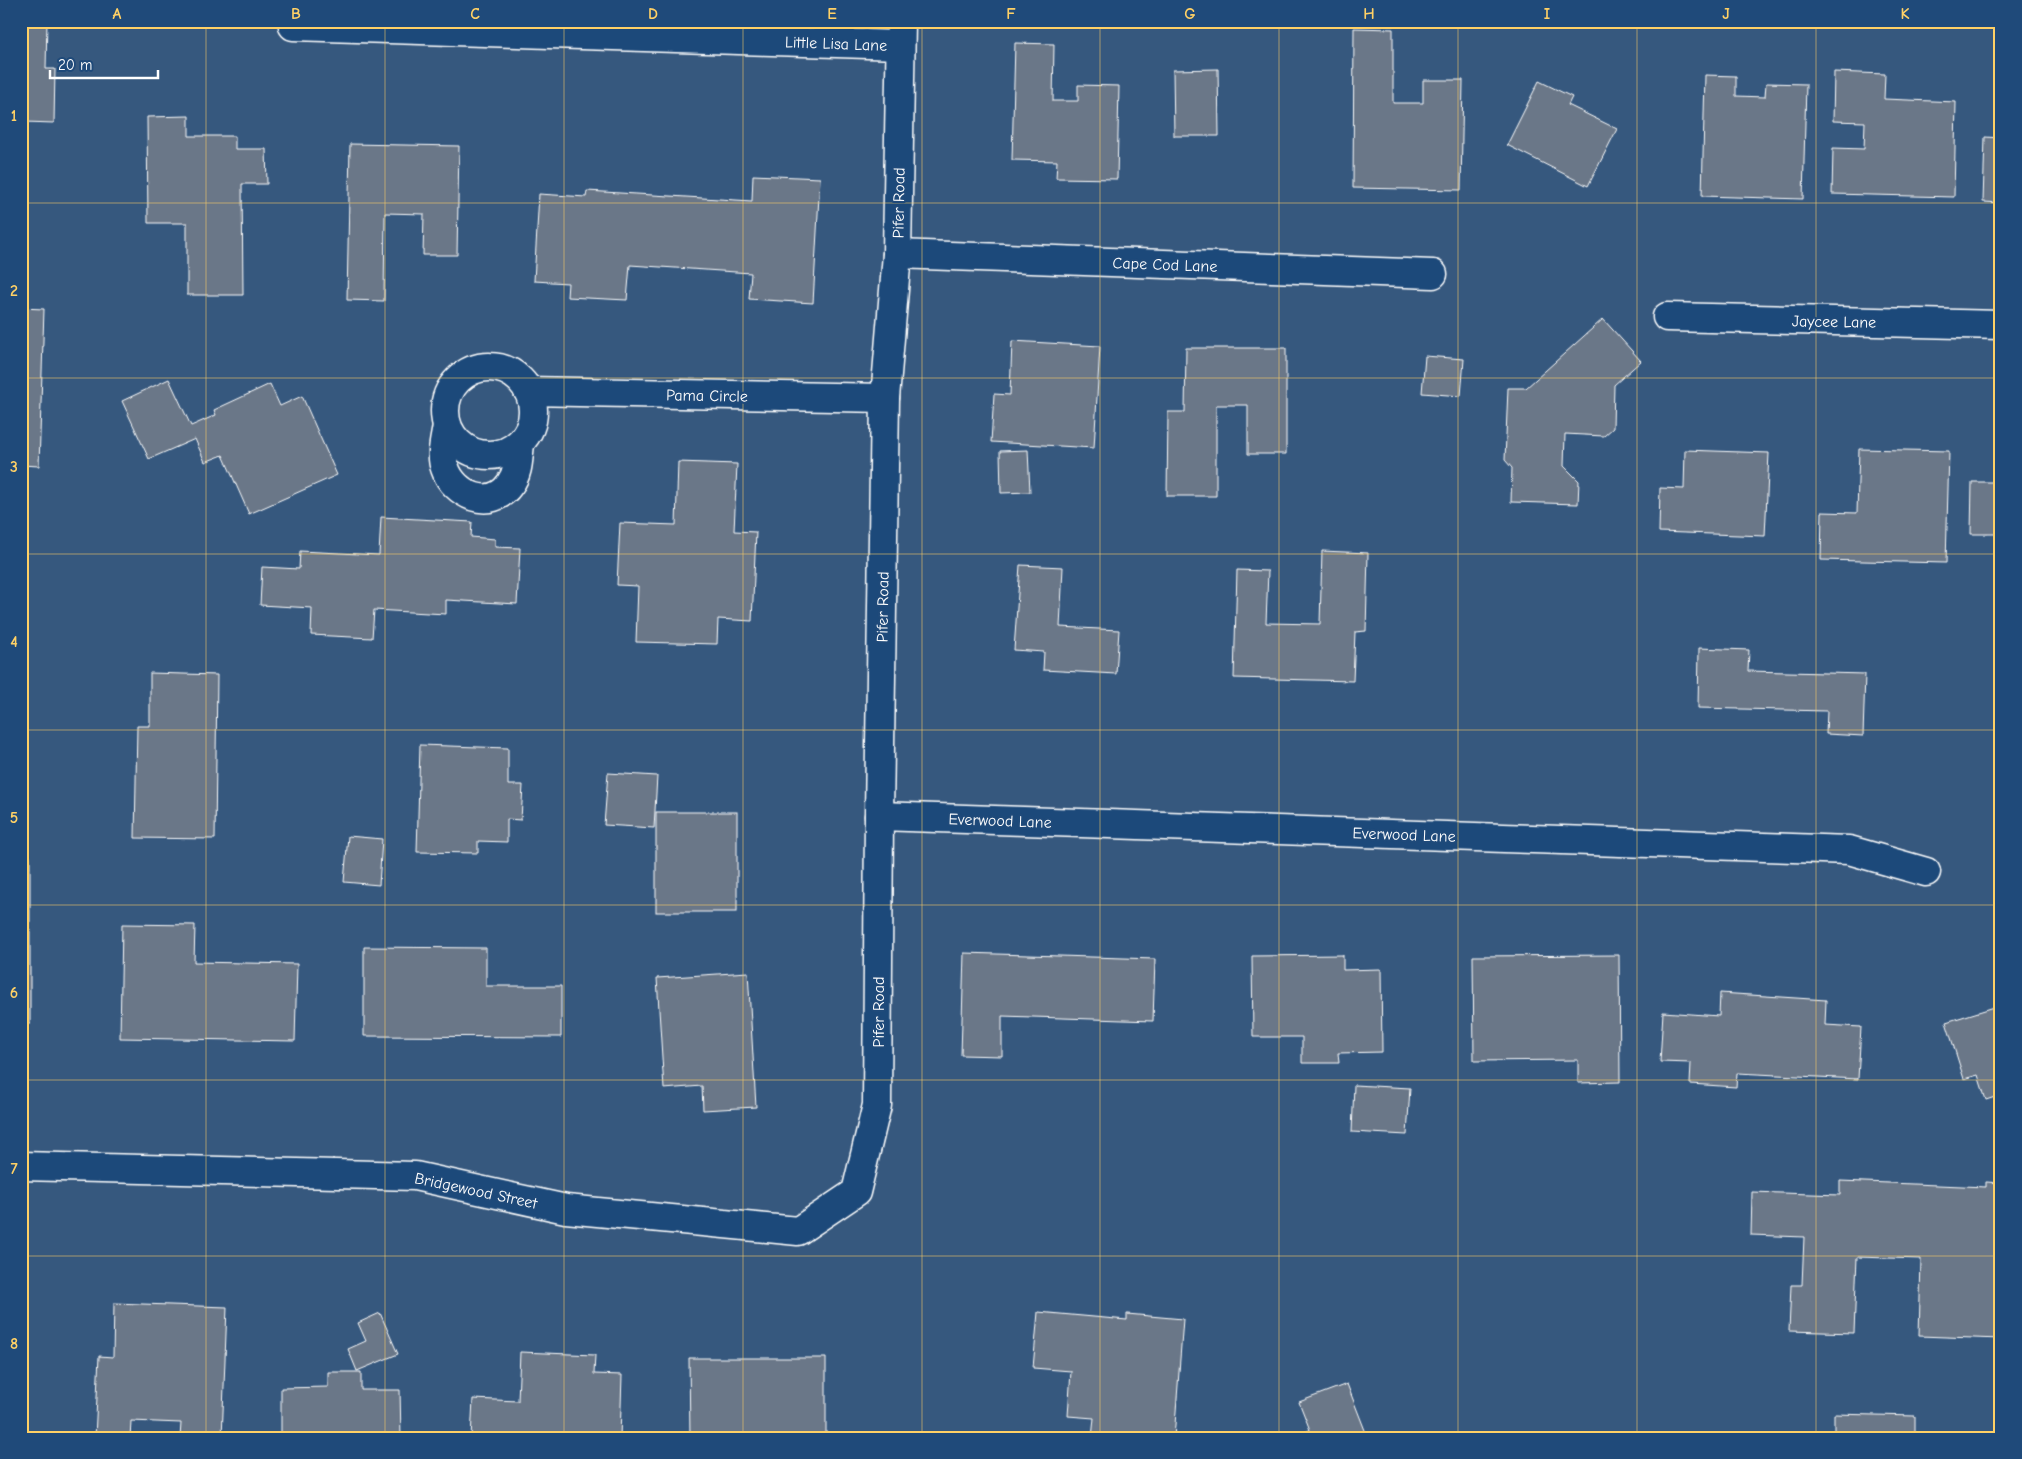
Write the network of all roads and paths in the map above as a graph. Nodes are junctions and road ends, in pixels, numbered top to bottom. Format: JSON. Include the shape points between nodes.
{"nodes":[{"id":1,"x":293,"y":26,"type":"dead end"},
{"id":2,"x":901,"y":33,"type":"edge"},
{"id":3,"x":897,"y":254,"type":"junction"},
{"id":4,"x":1432,"y":274,"type":"dead end"},
{"id":5,"x":1667,"y":317,"type":"dead end"},
{"id":6,"x":2001,"y":325,"type":"edge"},
{"id":7,"x":528,"y":391,"type":"junction"},
{"id":8,"x":885,"y":398,"type":"junction"},
{"id":9,"x":447,"y":426,"type":"junction"},
{"id":10,"x":520,"y":444,"type":"junction"},
{"id":11,"x":879,"y":816,"type":"junction"},
{"id":12,"x":1926,"y":872,"type":"dead end"},
{"id":13,"x":21,"y":1166,"type":"edge"},
{"id":14,"x":856,"y":1192,"type":"joint"}],
"edges":[{"from":1,"to":2,"type":"street","name":"Little Lisa Lane"},
{"from":2,"to":3,"type":"street","name":"Pifer Road"},
{"from":3,"to":4,"type":"street","name":"Cape Cod Lane"},
{"from":3,"to":8,"type":"street","name":"Pifer Road"},
{"from":5,"to":6,"type":"street","name":"Jaycee Lane"},
{"from":7,"to":8,"type":"street","name":"Pama Circle"},
{"from":7,"to":9,"type":"street","via":[[520,379],[508,372],[480,368],[466,373],[454,383],[447,396],[444,411]]},
{"from":7,"to":10,"type":"street","via":[[533,404],[533,418]]},
{"from":8,"to":11,"type":"street","name":"Pifer Road"},
{"from":9,"to":10,"type":"street","via":[[454,440],[466,450],[480,455],[508,452]]},
{"from":9,"to":10,"type":"street","via":[[444,466],[450,479],[462,492],[481,499],[498,496],[510,485],[518,470]]},
{"from":11,"to":12,"type":"street","name":"Everwood Lane","via":[[1849,850]]},
{"from":11,"to":14,"type":"street","name":"Pifer Road","via":[[877,1105]]},
{"from":13,"to":14,"type":"street","name":"Bridgewood Street","via":[[415,1176],[566,1209],[798,1231]]}]}
